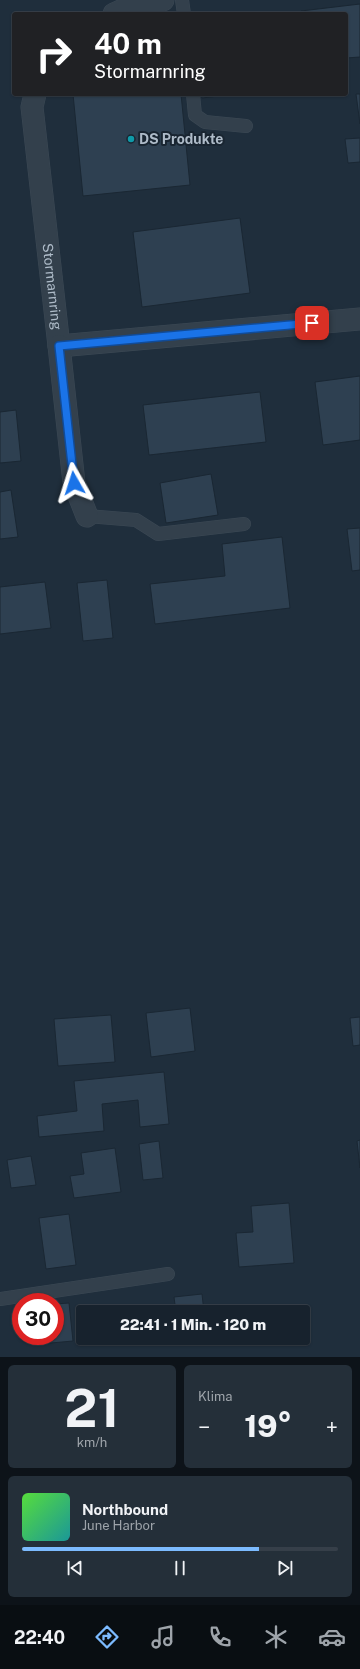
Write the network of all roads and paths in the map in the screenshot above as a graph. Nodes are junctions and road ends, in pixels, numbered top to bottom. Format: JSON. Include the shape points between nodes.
{"nodes":[{"id":1,"x":163,"y":0,"type":"edge"},
{"id":2,"x":182,"y":0,"type":"edge"},
{"id":3,"x":118,"y":12,"type":"edge"},
{"id":4,"x":184,"y":12,"type":"edge"},
{"id":5,"x":35,"y":96,"type":"edge"},
{"id":6,"x":193,"y":96,"type":"edge"},
{"id":7,"x":246,"y":126,"type":"dead end"},
{"id":8,"x":360,"y":319,"type":"edge"},
{"id":9,"x":59,"y":346,"type":"junction"},
{"id":10,"x":87,"y":516,"type":"joint"},
{"id":11,"x":244,"y":524,"type":"dead end"},
{"id":12,"x":168,"y":1274,"type":"dead end"},
{"id":13,"x":0,"y":1299,"type":"edge"}],
"edges":[{"from":1,"to":3,"type":"street","via":[[138,3]]},
{"from":2,"to":4,"type":"lane"},
{"from":5,"to":9,"type":"street","name":"Stormarnring","via":[[32,107]]},
{"from":6,"to":7,"type":"lane","via":[[195,116],[205,122]]},
{"from":8,"to":9,"type":"street","name":"Stormarnring"},
{"from":9,"to":10,"type":"street","via":[[74,483]]},
{"from":10,"to":11,"type":"lane","via":[[136,520],[158,534]]},
{"from":12,"to":13,"type":"lane"}]}
